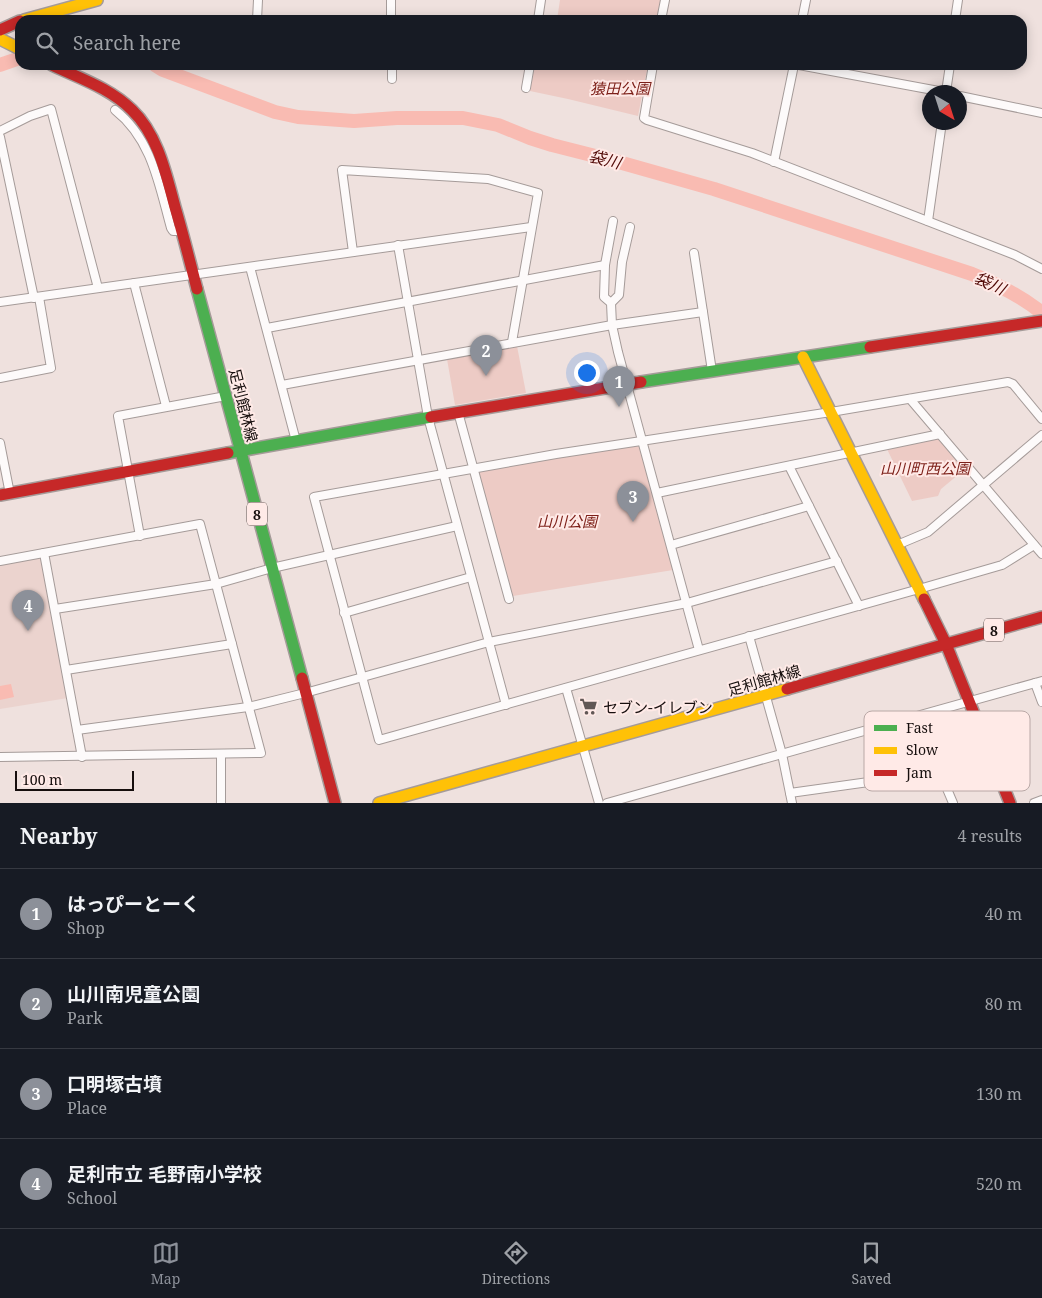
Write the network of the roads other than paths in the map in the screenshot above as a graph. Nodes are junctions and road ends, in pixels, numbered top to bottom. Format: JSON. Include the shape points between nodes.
{"nodes":[{"id":1,"x":97,"y":0,"type":"edge"},
{"id":2,"x":258,"y":0,"type":"edge"},
{"id":3,"x":391,"y":0,"type":"edge"},
{"id":4,"x":541,"y":0,"type":"edge"},
{"id":5,"x":665,"y":0,"type":"edge"},
{"id":6,"x":806,"y":0,"type":"edge"},
{"id":7,"x":958,"y":0,"type":"edge"},
{"id":8,"x":42,"y":15,"type":"edge"},
{"id":9,"x":257,"y":15,"type":"edge"},
{"id":10,"x":391,"y":15,"type":"edge"},
{"id":11,"x":539,"y":15,"type":"edge"},
{"id":12,"x":662,"y":15,"type":"edge"},
{"id":13,"x":803,"y":15,"type":"edge"},
{"id":14,"x":956,"y":15,"type":"edge"},
{"id":15,"x":15,"y":23,"type":"edge"},
{"id":16,"x":0,"y":30,"type":"edge"},
{"id":17,"x":0,"y":39,"type":"edge"},
{"id":18,"x":15,"y":46,"type":"edge"},
{"id":19,"x":62,"y":70,"type":"edge"},
{"id":20,"x":392,"y":70,"type":"edge"},
{"id":21,"x":529,"y":70,"type":"edge"},
{"id":22,"x":652,"y":70,"type":"edge"},
{"id":23,"x":793,"y":70,"type":"edge"},
{"id":24,"x":826,"y":70,"type":"edge"},
{"id":25,"x":949,"y":70,"type":"edge"},
{"id":26,"x":392,"y":79,"type":"dead end"},
{"id":27,"x":946,"y":85,"type":"edge"},
{"id":28,"x":526,"y":88,"type":"dead end"},
{"id":29,"x":922,"y":88,"type":"edge"},
{"id":30,"x":967,"y":97,"type":"edge"},
{"id":31,"x":115,"y":110,"type":"dead end"},
{"id":32,"x":1042,"y":113,"type":"edge"},
{"id":33,"x":941,"y":130,"type":"edge"},
{"id":34,"x":0,"y":131,"type":"edge"},
{"id":35,"x":0,"y":138,"type":"edge"},
{"id":36,"x":774,"y":162,"type":"junction"},
{"id":37,"x":613,"y":221,"type":"dead end"},
{"id":38,"x":928,"y":221,"type":"junction"},
{"id":39,"x":531,"y":227,"type":"junction"},
{"id":40,"x":630,"y":227,"type":"dead end"},
{"id":41,"x":182,"y":231,"type":"junction"},
{"id":42,"x":398,"y":245,"type":"junction"},
{"id":43,"x":353,"y":252,"type":"junction"},
{"id":44,"x":694,"y":253,"type":"dead end"},
{"id":45,"x":606,"y":265,"type":"junction"},
{"id":46,"x":250,"y":267,"type":"junction"},
{"id":47,"x":1042,"y":269,"type":"edge"},
{"id":48,"x":194,"y":275,"type":"junction"},
{"id":49,"x":523,"y":281,"type":"junction"},
{"id":50,"x":134,"y":283,"type":"junction"},
{"id":51,"x":98,"y":288,"type":"junction"},
{"id":52,"x":37,"y":297,"type":"junction"},
{"id":53,"x":0,"y":302,"type":"edge"},
{"id":54,"x":408,"y":302,"type":"junction"},
{"id":55,"x":611,"y":303,"type":"junction"},
{"id":56,"x":703,"y":312,"type":"junction"},
{"id":57,"x":1042,"y":321,"type":"edge"},
{"id":58,"x":612,"y":325,"type":"junction"},
{"id":59,"x":267,"y":328,"type":"junction"},
{"id":60,"x":512,"y":342,"type":"junction"},
{"id":61,"x":803,"y":357,"type":"junction"},
{"id":62,"x":418,"y":360,"type":"junction"},
{"id":63,"x":712,"y":371,"type":"junction"},
{"id":64,"x":0,"y":378,"type":"edge"},
{"id":65,"x":626,"y":384,"type":"junction"},
{"id":66,"x":282,"y":385,"type":"junction"},
{"id":67,"x":226,"y":396,"type":"junction"},
{"id":68,"x":910,"y":399,"type":"junction"},
{"id":69,"x":166,"y":406,"type":"junction"},
{"id":70,"x":458,"y":412,"type":"junction"},
{"id":71,"x":830,"y":412,"type":"junction"},
{"id":72,"x":428,"y":417,"type":"junction"},
{"id":73,"x":1042,"y":419,"type":"edge"},
{"id":74,"x":940,"y":434,"type":"junction"},
{"id":75,"x":1042,"y":435,"type":"edge"},
{"id":76,"x":296,"y":441,"type":"junction"},
{"id":77,"x":642,"y":441,"type":"junction"},
{"id":78,"x":0,"y":443,"type":"edge"},
{"id":79,"x":240,"y":451,"type":"junction"},
{"id":80,"x":851,"y":453,"type":"junction"},
{"id":81,"x":789,"y":466,"type":"junction"},
{"id":82,"x":474,"y":469,"type":"junction"},
{"id":83,"x":128,"y":472,"type":"junction"},
{"id":84,"x":443,"y":475,"type":"junction"},
{"id":85,"x":983,"y":485,"type":"junction"},
{"id":86,"x":656,"y":493,"type":"junction"},
{"id":87,"x":5,"y":494,"type":"edge"},
{"id":88,"x":809,"y":506,"type":"junction"},
{"id":89,"x":457,"y":526,"type":"junction"},
{"id":90,"x":140,"y":536,"type":"junction"},
{"id":91,"x":671,"y":545,"type":"junction"},
{"id":92,"x":897,"y":545,"type":"junction"},
{"id":93,"x":1034,"y":545,"type":"junction"},
{"id":94,"x":44,"y":553,"type":"junction"},
{"id":95,"x":1042,"y":554,"type":"edge"},
{"id":96,"x":329,"y":555,"type":"junction"},
{"id":97,"x":0,"y":561,"type":"edge"},
{"id":98,"x":837,"y":561,"type":"junction"},
{"id":99,"x":272,"y":568,"type":"junction"},
{"id":100,"x":471,"y":577,"type":"junction"},
{"id":101,"x":216,"y":584,"type":"junction"},
{"id":102,"x":919,"y":590,"type":"junction"},
{"id":103,"x":509,"y":599,"type":"dead end"},
{"id":104,"x":687,"y":603,"type":"junction"},
{"id":105,"x":859,"y":606,"type":"junction"},
{"id":106,"x":55,"y":609,"type":"junction"},
{"id":107,"x":344,"y":613,"type":"junction"},
{"id":108,"x":1042,"y":617,"type":"edge"},
{"id":109,"x":749,"y":636,"type":"junction"},
{"id":110,"x":489,"y":642,"type":"junction"},
{"id":111,"x":232,"y":644,"type":"junction"},
{"id":112,"x":946,"y":644,"type":"junction"},
{"id":113,"x":699,"y":650,"type":"junction"},
{"id":114,"x":66,"y":670,"type":"junction"},
{"id":115,"x":362,"y":677,"type":"junction"},
{"id":116,"x":1038,"y":682,"type":"edge"},
{"id":117,"x":566,"y":688,"type":"junction"},
{"id":118,"x":305,"y":693,"type":"junction"},
{"id":119,"x":766,"y":695,"type":"junction"},
{"id":120,"x":970,"y":701,"type":"junction"},
{"id":121,"x":1042,"y":702,"type":"edge"},
{"id":122,"x":506,"y":705,"type":"junction"},
{"id":123,"x":248,"y":707,"type":"junction"},
{"id":124,"x":934,"y":711,"type":"edge"},
{"id":125,"x":974,"y":711,"type":"edge"},
{"id":126,"x":77,"y":730,"type":"junction"},
{"id":127,"x":864,"y":731,"type":"edge"},
{"id":128,"x":582,"y":748,"type":"junction"},
{"id":129,"x":221,"y":754,"type":"junction"},
{"id":130,"x":782,"y":754,"type":"junction"},
{"id":131,"x":0,"y":757,"type":"edge"},
{"id":132,"x":82,"y":757,"type":"junction"},
{"id":133,"x":864,"y":783,"type":"edge"},
{"id":134,"x":948,"y":791,"type":"edge"},
{"id":135,"x":1005,"y":791,"type":"edge"},
{"id":136,"x":790,"y":793,"type":"junction"},
{"id":137,"x":416,"y":798,"type":"edge"},
{"id":138,"x":1042,"y":800,"type":"edge"},
{"id":139,"x":221,"y":803,"type":"edge"},
{"id":140,"x":335,"y":803,"type":"edge"},
{"id":141,"x":379,"y":803,"type":"edge"},
{"id":142,"x":599,"y":803,"type":"edge"},
{"id":143,"x":607,"y":803,"type":"edge"},
{"id":144,"x":792,"y":803,"type":"edge"},
{"id":145,"x":953,"y":803,"type":"edge"},
{"id":146,"x":1010,"y":803,"type":"edge"},
{"id":147,"x":1034,"y":803,"type":"edge"}],
"edges":[{"from":1,"to":8,"type":"street"},
{"from":2,"to":9,"type":"street"},
{"from":3,"to":10,"type":"street"},
{"from":4,"to":11,"type":"street"},
{"from":5,"to":12,"type":"street"},
{"from":6,"to":13,"type":"street"},
{"from":7,"to":14,"type":"street"},
{"from":15,"to":16,"type":"street"},
{"from":17,"to":18,"type":"street"},
{"from":19,"to":41,"type":"street","name":"足利館林線","number":"8","via":[[105,91],[140,118],[156,148]]},
{"from":20,"to":26,"type":"street"},
{"from":21,"to":28,"type":"street"},
{"from":22,"to":36,"type":"street","via":[[644,118]]},
{"from":23,"to":36,"type":"street"},
{"from":24,"to":29,"type":"street"},
{"from":25,"to":27,"type":"street"},
{"from":30,"to":32,"type":"street"},
{"from":31,"to":41,"type":"street","via":[[141,138],[156,173],[171,228]]},
{"from":33,"to":38,"type":"street"},
{"from":34,"to":51,"type":"street","via":[[51,109]]},
{"from":35,"to":52,"type":"street"},
{"from":36,"to":38,"type":"street"},
{"from":37,"to":45,"type":"street"},
{"from":38,"to":47,"type":"street"},
{"from":39,"to":42,"type":"street"},
{"from":39,"to":43,"type":"street","via":[[538,193],[531,190],[488,179],[342,170]]},
{"from":39,"to":49,"type":"street"},
{"from":40,"to":55,"type":"street","via":[[619,295]]},
{"from":41,"to":48,"type":"street","name":"足利館林線","number":"8"},
{"from":42,"to":43,"type":"street"},
{"from":42,"to":54,"type":"street"},
{"from":43,"to":46,"type":"street"},
{"from":44,"to":56,"type":"street"},
{"from":45,"to":49,"type":"street"},
{"from":45,"to":55,"type":"street","via":[[604,297]]},
{"from":46,"to":48,"type":"street"},
{"from":46,"to":59,"type":"street"},
{"from":48,"to":50,"type":"street"},
{"from":48,"to":67,"type":"street","name":"足利館林線","number":"8"},
{"from":49,"to":54,"type":"street"},
{"from":49,"to":60,"type":"street"},
{"from":50,"to":51,"type":"street"},
{"from":50,"to":69,"type":"street"},
{"from":51,"to":52,"type":"street"},
{"from":52,"to":53,"type":"street"},
{"from":52,"to":64,"type":"street","via":[[52,368]]},
{"from":54,"to":59,"type":"street"},
{"from":54,"to":62,"type":"street"},
{"from":55,"to":58,"type":"street"},
{"from":56,"to":58,"type":"street"},
{"from":56,"to":63,"type":"street"},
{"from":57,"to":61,"type":"street"},
{"from":58,"to":60,"type":"street"},
{"from":58,"to":65,"type":"street"},
{"from":59,"to":66,"type":"street"},
{"from":60,"to":62,"type":"street"},
{"from":61,"to":63,"type":"street"},
{"from":61,"to":71,"type":"street"},
{"from":62,"to":66,"type":"street"},
{"from":62,"to":72,"type":"street"},
{"from":63,"to":65,"type":"street"},
{"from":65,"to":70,"type":"street"},
{"from":65,"to":77,"type":"street"},
{"from":66,"to":76,"type":"street"},
{"from":67,"to":69,"type":"street"},
{"from":67,"to":79,"type":"street","name":"足利館林線","number":"8"},
{"from":68,"to":71,"type":"street"},
{"from":68,"to":73,"type":"street","via":[[1008,382]]},
{"from":68,"to":74,"type":"street"},
{"from":69,"to":83,"type":"street","via":[[118,416]]},
{"from":70,"to":72,"type":"street"},
{"from":70,"to":82,"type":"street"},
{"from":71,"to":77,"type":"street"},
{"from":71,"to":80,"type":"street"},
{"from":72,"to":76,"type":"street"},
{"from":72,"to":84,"type":"street"},
{"from":74,"to":80,"type":"street"},
{"from":74,"to":85,"type":"street"},
{"from":75,"to":85,"type":"street"},
{"from":76,"to":79,"type":"street"},
{"from":77,"to":82,"type":"street"},
{"from":77,"to":86,"type":"street"},
{"from":78,"to":87,"type":"street"},
{"from":79,"to":83,"type":"street"},
{"from":79,"to":99,"type":"street","name":"足利館林線","number":"8"},
{"from":80,"to":81,"type":"street"},
{"from":80,"to":92,"type":"street"},
{"from":81,"to":86,"type":"street"},
{"from":81,"to":88,"type":"street"},
{"from":82,"to":84,"type":"street"},
{"from":82,"to":103,"type":"street"},
{"from":83,"to":87,"type":"street"},
{"from":83,"to":90,"type":"street"},
{"from":84,"to":89,"type":"street"},
{"from":84,"to":96,"type":"street","via":[[314,498]]},
{"from":85,"to":92,"type":"street","via":[[928,532]]},
{"from":85,"to":93,"type":"street"},
{"from":86,"to":91,"type":"street"},
{"from":88,"to":91,"type":"street"},
{"from":88,"to":98,"type":"street"},
{"from":89,"to":96,"type":"street"},
{"from":89,"to":100,"type":"street"},
{"from":90,"to":94,"type":"street"},
{"from":90,"to":101,"type":"street","via":[[200,524]]},
{"from":91,"to":104,"type":"street"},
{"from":92,"to":102,"type":"street"},
{"from":93,"to":95,"type":"street"},
{"from":93,"to":102,"type":"street","via":[[1002,565]]},
{"from":94,"to":97,"type":"street"},
{"from":94,"to":106,"type":"street"},
{"from":96,"to":99,"type":"street"},
{"from":96,"to":107,"type":"street"},
{"from":98,"to":104,"type":"street"},
{"from":98,"to":105,"type":"street"},
{"from":99,"to":101,"type":"street"},
{"from":99,"to":118,"type":"street","name":"足利館林線","number":"8"},
{"from":100,"to":107,"type":"street"},
{"from":100,"to":110,"type":"street"},
{"from":101,"to":106,"type":"street"},
{"from":101,"to":111,"type":"street"},
{"from":102,"to":105,"type":"street"},
{"from":102,"to":112,"type":"street"},
{"from":104,"to":110,"type":"street"},
{"from":104,"to":113,"type":"street"},
{"from":105,"to":109,"type":"street"},
{"from":106,"to":114,"type":"street"},
{"from":107,"to":115,"type":"street"},
{"from":108,"to":112,"type":"street","name":"足利館林線","number":"8"},
{"from":109,"to":113,"type":"street"},
{"from":109,"to":119,"type":"street"},
{"from":110,"to":115,"type":"street"},
{"from":110,"to":122,"type":"street"},
{"from":111,"to":114,"type":"street"},
{"from":111,"to":123,"type":"street"},
{"from":112,"to":119,"type":"street","name":"足利館林線","number":"8"},
{"from":112,"to":120,"type":"street"},
{"from":113,"to":117,"type":"street"},
{"from":114,"to":126,"type":"street"},
{"from":115,"to":118,"type":"street"},
{"from":115,"to":122,"type":"street","via":[[379,740]]},
{"from":116,"to":120,"type":"street"},
{"from":116,"to":121,"type":"street"},
{"from":117,"to":122,"type":"street"},
{"from":117,"to":128,"type":"street"},
{"from":118,"to":123,"type":"street"},
{"from":118,"to":140,"type":"street","name":"足利館林線","number":"8"},
{"from":119,"to":128,"type":"street","name":"足利館林線","number":"8"},
{"from":119,"to":130,"type":"street"},
{"from":120,"to":124,"type":"street"},
{"from":120,"to":125,"type":"street"},
{"from":123,"to":126,"type":"street"},
{"from":123,"to":129,"type":"street","via":[[261,753]]},
{"from":126,"to":132,"type":"street"},
{"from":127,"to":130,"type":"street"},
{"from":128,"to":137,"type":"street","name":"足利館林線","number":"8"},
{"from":128,"to":142,"type":"street"},
{"from":129,"to":132,"type":"street"},
{"from":129,"to":139,"type":"street"},
{"from":130,"to":136,"type":"street"},
{"from":130,"to":143,"type":"street"},
{"from":131,"to":132,"type":"street"},
{"from":133,"to":136,"type":"street"},
{"from":134,"to":145,"type":"street"},
{"from":135,"to":146,"type":"street"},
{"from":136,"to":144,"type":"street"},
{"from":137,"to":141,"type":"street","name":"足利館林線","number":"8"},
{"from":138,"to":147,"type":"street"}]}
